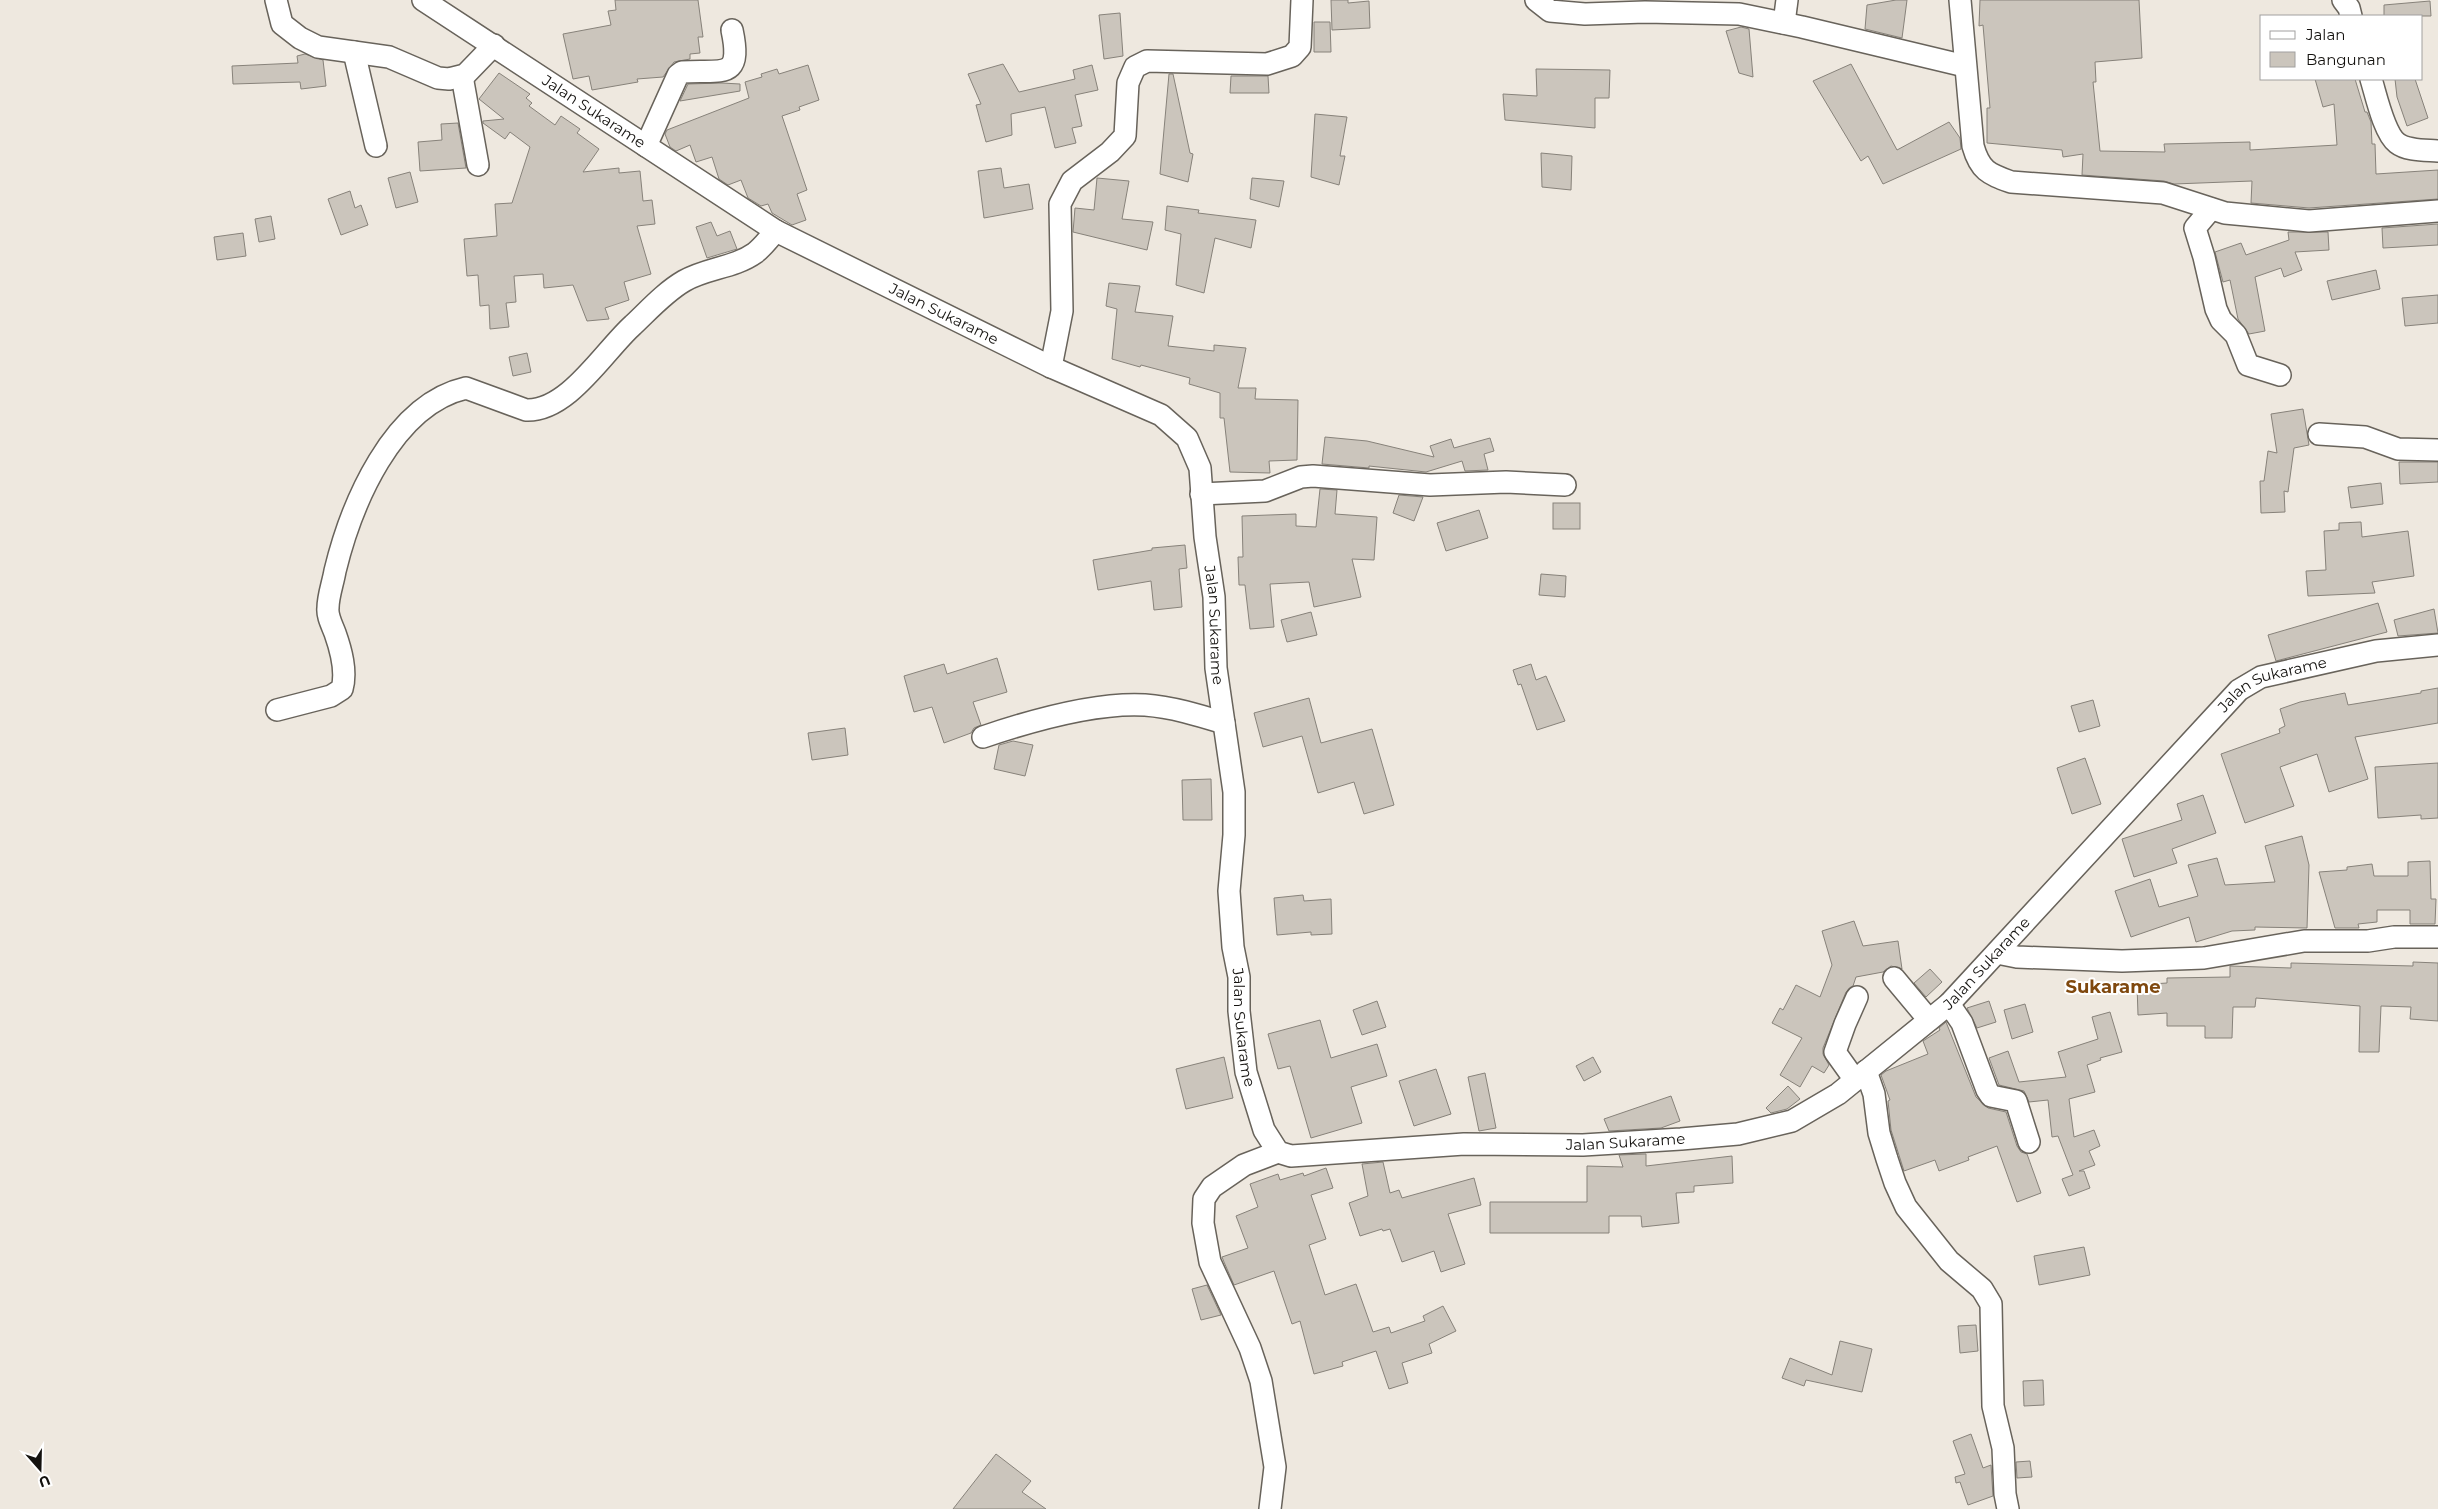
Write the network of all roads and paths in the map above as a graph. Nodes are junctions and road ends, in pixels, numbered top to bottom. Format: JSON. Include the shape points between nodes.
{"nodes":[{"id":1,"x":276,"y":0,"type":"edge"},
{"id":2,"x":423,"y":0,"type":"edge"},
{"id":3,"x":1302,"y":0,"type":"edge"},
{"id":4,"x":1536,"y":0,"type":"edge"},
{"id":5,"x":1787,"y":0,"type":"edge"},
{"id":6,"x":1960,"y":0,"type":"edge"},
{"id":7,"x":2343,"y":0,"type":"edge"},
{"id":8,"x":2351,"y":15,"type":"edge"},
{"id":9,"x":1784,"y":23,"type":"junction"},
{"id":10,"x":732,"y":30,"type":"dead end"},
{"id":11,"x":494,"y":45,"type":"junction"},
{"id":12,"x":354,"y":52,"type":"junction"},
{"id":13,"x":1965,"y":66,"type":"junction"},
{"id":14,"x":462,"y":76,"type":"junction"},
{"id":15,"x":2370,"y":80,"type":"edge"},
{"id":16,"x":376,"y":146,"type":"dead end"},
{"id":17,"x":646,"y":146,"type":"junction"},
{"id":18,"x":2438,"y":151,"type":"edge"},
{"id":19,"x":478,"y":165,"type":"dead end"},
{"id":20,"x":2211,"y":209,"type":"junction"},
{"id":21,"x":2438,"y":211,"type":"edge"},
{"id":22,"x":776,"y":231,"type":"junction"},
{"id":23,"x":1051,"y":367,"type":"junction"},
{"id":24,"x":2280,"y":375,"type":"dead end"},
{"id":25,"x":2319,"y":434,"type":"dead end"},
{"id":26,"x":2438,"y":450,"type":"edge"},
{"id":27,"x":1565,"y":485,"type":"dead end"},
{"id":28,"x":1201,"y":494,"type":"junction"},
{"id":29,"x":2438,"y":645,"type":"edge"},
{"id":30,"x":278,"y":710,"type":"dead end"},
{"id":31,"x":1224,"y":723,"type":"junction"},
{"id":32,"x":983,"y":736,"type":"dead end"},
{"id":33,"x":2438,"y":937,"type":"edge"},
{"id":34,"x":1997,"y":953,"type":"junction"},
{"id":35,"x":1894,"y":978,"type":"dead end"},
{"id":36,"x":1858,"y":997,"type":"dead end"},
{"id":37,"x":1949,"y":1004,"type":"junction"},
{"id":38,"x":1929,"y":1020,"type":"junction"},
{"id":39,"x":1861,"y":1076,"type":"junction"},
{"id":40,"x":2029,"y":1142,"type":"dead end"},
{"id":41,"x":1278,"y":1152,"type":"junction"},
{"id":42,"x":1270,"y":1509,"type":"edge"},
{"id":43,"x":2008,"y":1509,"type":"edge"}],
"edges":[{"from":1,"to":12,"type":"street","via":[[282,24],[300,38],[328,50]]},
{"from":2,"to":11,"type":"street","name":"Jalan Sukarame"},
{"from":3,"to":23,"type":"street","via":[[1300,47],[1292,56],[1267,64],[1147,61],[1135,67],[1128,83],[1125,136],[1072,181],[1060,204],[1062,311]]},
{"from":4,"to":9,"type":"street","via":[[1550,11],[1739,14]]},
{"from":5,"to":9,"type":"street"},
{"from":6,"to":13,"type":"street"},
{"from":7,"to":8,"type":"street"},
{"from":9,"to":13,"type":"street"},
{"from":10,"to":17,"type":"street","via":[[736,47],[733,65],[723,70],[678,75]]},
{"from":11,"to":14,"type":"street"},
{"from":11,"to":17,"type":"street","name":"Jalan Sukarame"},
{"from":12,"to":14,"type":"street","via":[[389,57],[438,78]]},
{"from":12,"to":16,"type":"street"},
{"from":13,"to":20,"type":"street","via":[[1973,146],[1978,162],[1990,174],[2011,182],[2163,193]]},
{"from":14,"to":19,"type":"street"},
{"from":15,"to":18,"type":"street","via":[[2388,133],[2396,143],[2408,148]]},
{"from":17,"to":22,"type":"street","name":"Jalan Sukarame"},
{"from":20,"to":21,"type":"street","via":[[2309,221]]},
{"from":20,"to":24,"type":"street","via":[[2195,228],[2216,309],[2221,320],[2236,334],[2248,365]]},
{"from":22,"to":23,"type":"street","name":"Jalan Sukarame"},
{"from":22,"to":30,"type":"street","via":[[754,253],[685,281],[668,293],[584,377],[552,404],[526,410],[466,388],[443,397],[404,426],[367,483],[340,550],[327,609],[340,649],[342,689],[331,696]]},
{"from":23,"to":28,"type":"street","name":"Jalan Sukarame","via":[[1169,421],[1187,438],[1194,451],[1200,468]]},
{"from":25,"to":26,"type":"street","via":[[2366,437],[2398,449]]},
{"from":27,"to":28,"type":"street","via":[[1506,482],[1430,485],[1313,476],[1301,477],[1265,491]]},
{"from":28,"to":31,"type":"street","name":"Jalan Sukarame","via":[[1214,597],[1216,668]]},
{"from":29,"to":34,"type":"street","name":"Jalan Sukarame","via":[[2376,651],[2262,677],[2239,690]]},
{"from":31,"to":32,"type":"street","via":[[1162,707],[1133,705],[1100,708],[1026,723]]},
{"from":31,"to":41,"type":"street","name":"Jalan Sukarame","via":[[1234,792],[1229,891],[1246,1072],[1264,1130]]},
{"from":33,"to":34,"type":"street","via":[[2304,941],[2204,958],[2091,960],[2017,957]]},
{"from":34,"to":37,"type":"street","name":"Jalan Sukarame"},
{"from":35,"to":38,"type":"street"},
{"from":36,"to":39,"type":"street","via":[[1835,1052]]},
{"from":37,"to":38,"type":"street","name":"Jalan Sukarame"},
{"from":37,"to":40,"type":"street","via":[[1962,1023],[1989,1093],[1993,1097],[2016,1101]]},
{"from":38,"to":39,"type":"street","name":"Jalan Sukarame"},
{"from":39,"to":41,"type":"street","name":"Jalan Sukarame","via":[[1838,1094],[1792,1121],[1738,1134],[1583,1145],[1464,1144],[1291,1156]]},
{"from":39,"to":43,"type":"street","via":[[1874,1094],[1879,1133],[1906,1207],[1949,1261],[1982,1289],[1991,1304],[1994,1406],[2003,1448]]},
{"from":41,"to":42,"type":"street","via":[[1244,1165],[1212,1187],[1204,1199],[1203,1223],[1213,1270],[1250,1348],[1261,1381],[1275,1467]]}]}
